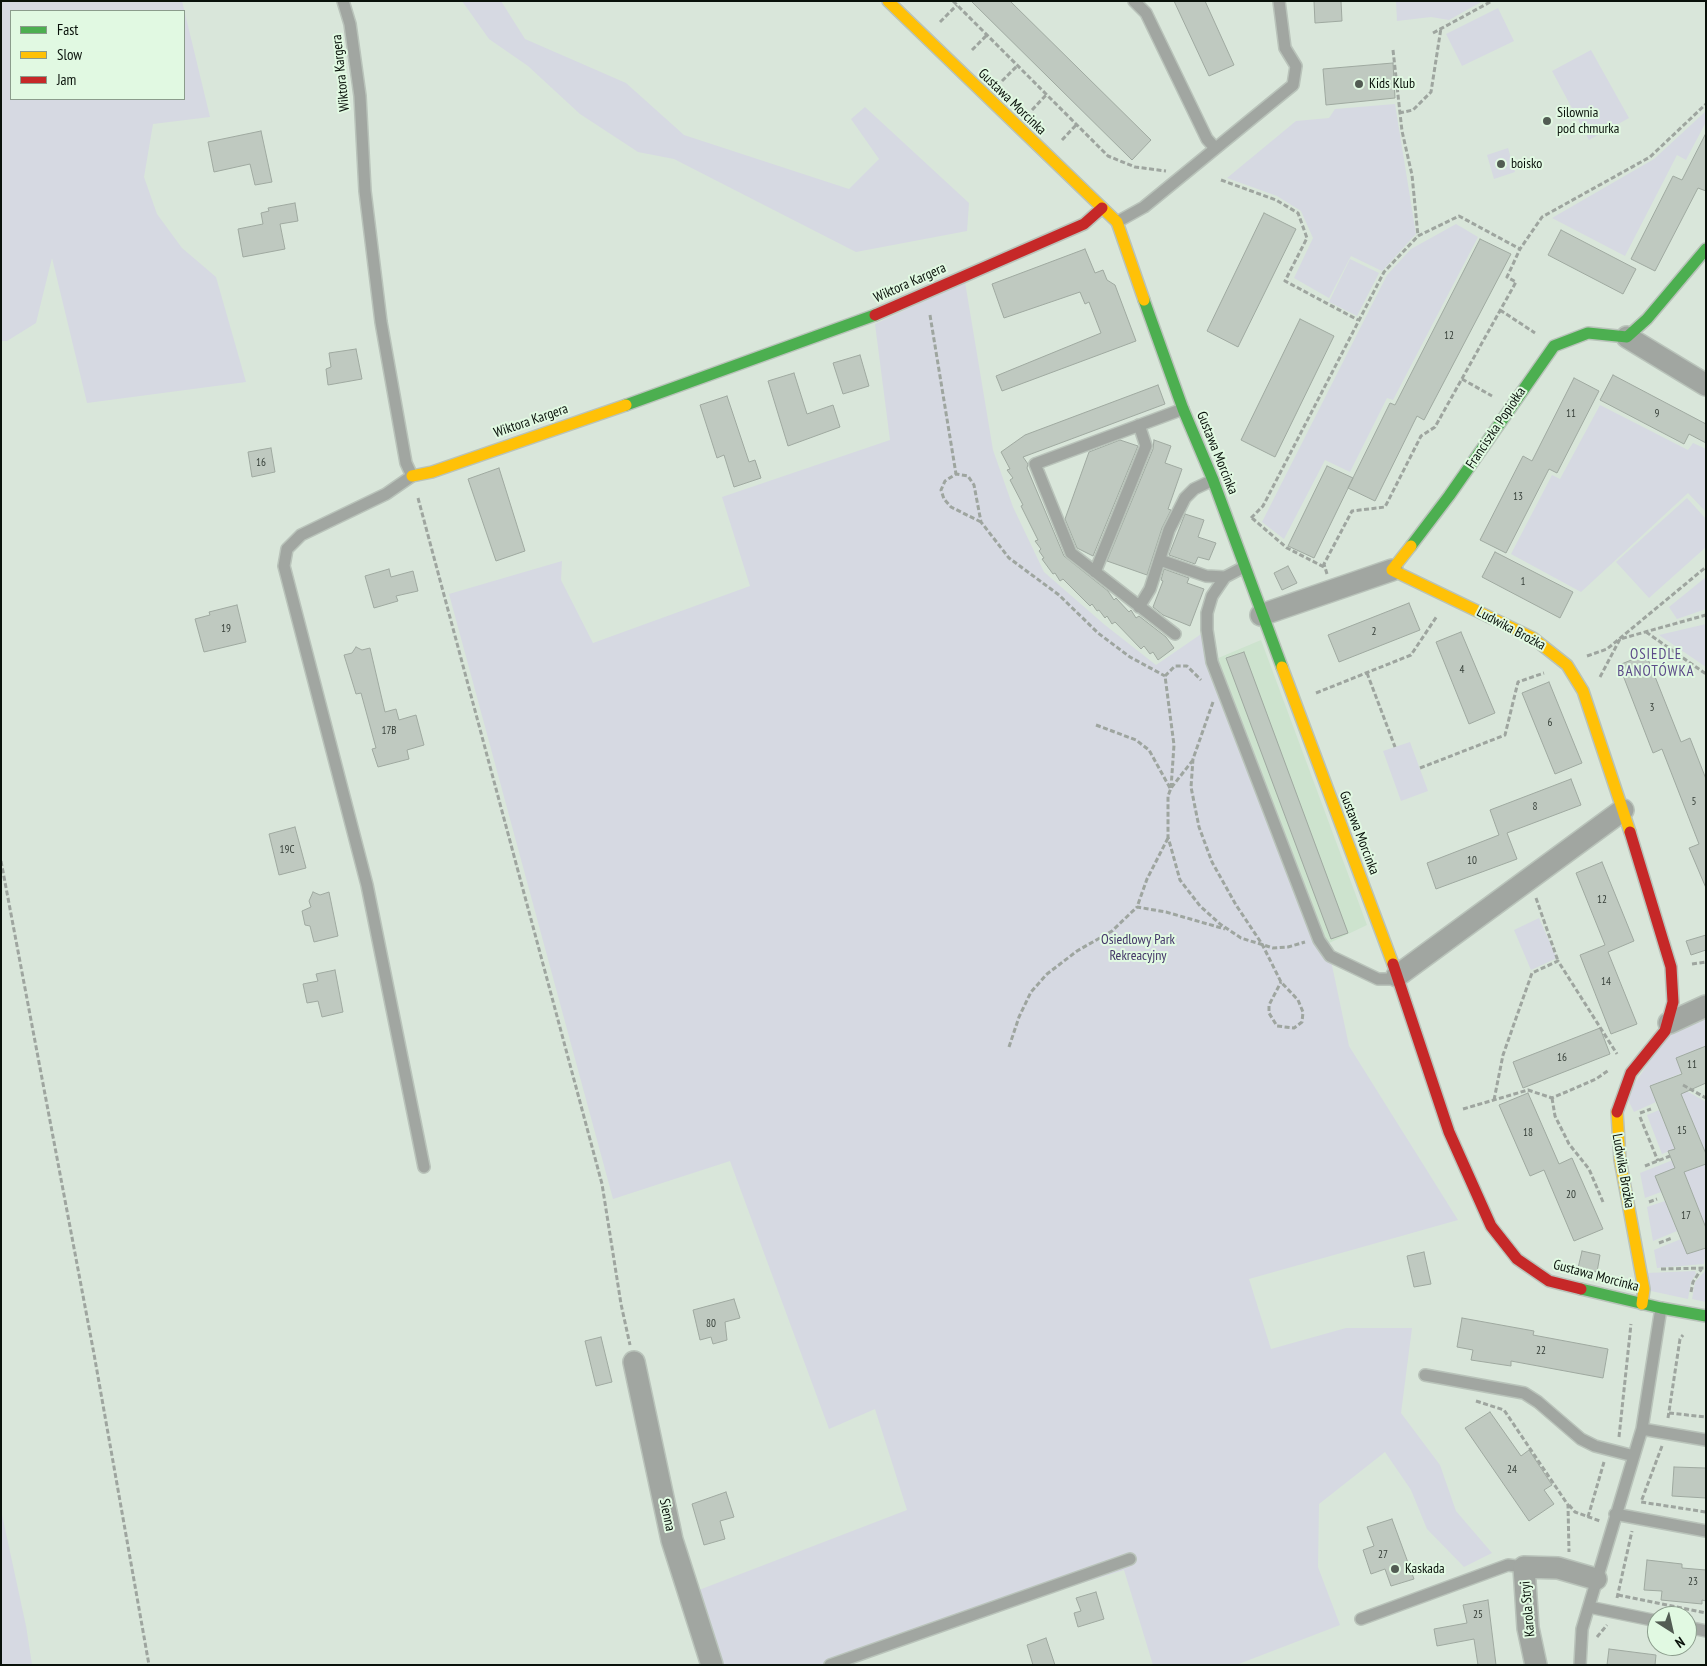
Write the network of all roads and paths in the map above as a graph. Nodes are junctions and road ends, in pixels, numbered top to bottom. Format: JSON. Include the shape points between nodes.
{"nodes":[{"id":1,"x":343,"y":1,"type":"edge"},
{"id":2,"x":888,"y":1,"type":"edge"},
{"id":3,"x":953,"y":1,"type":"edge"},
{"id":4,"x":1134,"y":1,"type":"edge"},
{"id":5,"x":1279,"y":1,"type":"edge"},
{"id":6,"x":1492,"y":1,"type":"edge"},
{"id":7,"x":957,"y":5,"type":"junction"},
{"id":8,"x":1441,"y":28,"type":"junction"},
{"id":9,"x":934,"y":29,"type":"dead end"},
{"id":10,"x":1433,"y":32,"type":"dead end"},
{"id":11,"x":987,"y":35,"type":"junction"},
{"id":12,"x":1393,"y":50,"type":"dead end"},
{"id":13,"x":970,"y":52,"type":"dead end"},
{"id":14,"x":1018,"y":65,"type":"junction"},
{"id":15,"x":1000,"y":82,"type":"dead end"},
{"id":16,"x":1047,"y":94,"type":"junction"},
{"id":17,"x":1706,"y":104,"type":"edge"},
{"id":18,"x":1030,"y":112,"type":"dead end"},
{"id":19,"x":1400,"y":113,"type":"junction"},
{"id":20,"x":1077,"y":124,"type":"junction"},
{"id":21,"x":1056,"y":147,"type":"dead end"},
{"id":22,"x":1215,"y":148,"type":"junction"},
{"id":23,"x":1174,"y":167,"type":"dead end"},
{"id":24,"x":1167,"y":172,"type":"junction"},
{"id":25,"x":1160,"y":178,"type":"dead end"},
{"id":26,"x":1221,"y":180,"type":"dead end"},
{"id":27,"x":1102,"y":208,"type":"junction"},
{"id":28,"x":1117,"y":222,"type":"junction"},
{"id":29,"x":1418,"y":236,"type":"junction"},
{"id":30,"x":1520,"y":249,"type":"junction"},
{"id":31,"x":1706,"y":249,"type":"edge"},
{"id":32,"x":927,"y":292,"type":"junction"},
{"id":33,"x":1500,"y":310,"type":"junction"},
{"id":34,"x":1358,"y":320,"type":"junction"},
{"id":35,"x":1536,"y":334,"type":"dead end"},
{"id":36,"x":1627,"y":337,"type":"junction"},
{"id":37,"x":1462,"y":379,"type":"junction"},
{"id":38,"x":1706,"y":385,"type":"edge"},
{"id":39,"x":1492,"y":396,"type":"dead end"},
{"id":40,"x":1184,"y":409,"type":"junction"},
{"id":41,"x":1139,"y":425,"type":"junction"},
{"id":42,"x":956,"y":474,"type":"junction"},
{"id":43,"x":412,"y":476,"type":"junction"},
{"id":44,"x":1212,"y":480,"type":"junction"},
{"id":45,"x":1252,"y":518,"type":"junction"},
{"id":46,"x":981,"y":522,"type":"junction"},
{"id":47,"x":1248,"y":522,"type":"dead end"},
{"id":48,"x":1160,"y":560,"type":"junction"},
{"id":49,"x":1244,"y":567,"type":"junction"},
{"id":50,"x":1325,"y":568,"type":"junction"},
{"id":51,"x":1392,"y":570,"type":"junction"},
{"id":52,"x":1095,"y":572,"type":"junction"},
{"id":53,"x":1225,"y":577,"type":"junction"},
{"id":54,"x":1332,"y":590,"type":"junction"},
{"id":55,"x":1450,"y":597,"type":"junction"},
{"id":56,"x":1139,"y":607,"type":"junction"},
{"id":57,"x":1261,"y":615,"type":"junction"},
{"id":58,"x":1706,"y":615,"type":"edge"},
{"id":59,"x":1646,"y":632,"type":"junction"},
{"id":60,"x":1175,"y":634,"type":"dead end"},
{"id":61,"x":1367,"y":673,"type":"junction"},
{"id":62,"x":1706,"y":674,"type":"edge"},
{"id":63,"x":1165,"y":676,"type":"junction"},
{"id":64,"x":1203,"y":682,"type":"dead end"},
{"id":65,"x":1583,"y":691,"type":"junction"},
{"id":66,"x":1209,"y":696,"type":"dead end"},
{"id":67,"x":1217,"y":698,"type":"dead end"},
{"id":68,"x":1294,"y":701,"type":"junction"},
{"id":69,"x":1211,"y":703,"type":"junction"},
{"id":70,"x":1096,"y":725,"type":"dead end"},
{"id":71,"x":1395,"y":747,"type":"dead end"},
{"id":72,"x":1193,"y":759,"type":"junction"},
{"id":73,"x":1170,"y":788,"type":"junction"},
{"id":74,"x":1623,"y":810,"type":"junction"},
{"id":75,"x":1168,"y":837,"type":"junction"},
{"id":76,"x":1,"y":861,"type":"edge"},
{"id":77,"x":1530,"y":878,"type":"junction"},
{"id":78,"x":1137,"y":907,"type":"junction"},
{"id":79,"x":1228,"y":930,"type":"junction"},
{"id":80,"x":1318,"y":937,"type":"junction"},
{"id":81,"x":1262,"y":944,"type":"junction"},
{"id":82,"x":1558,"y":961,"type":"junction"},
{"id":83,"x":1397,"y":977,"type":"junction"},
{"id":84,"x":1281,"y":982,"type":"junction"},
{"id":85,"x":1706,"y":1006,"type":"edge"},
{"id":86,"x":1669,"y":1023,"type":"junction"},
{"id":87,"x":1009,"y":1047,"type":"dead end"},
{"id":88,"x":1628,"y":1069,"type":"junction"},
{"id":89,"x":1684,"y":1085,"type":"dead end"},
{"id":90,"x":1552,"y":1098,"type":"junction"},
{"id":91,"x":1706,"y":1098,"type":"edge"},
{"id":92,"x":1494,"y":1100,"type":"junction"},
{"id":93,"x":1639,"y":1114,"type":"dead end"},
{"id":94,"x":1444,"y":1115,"type":"junction"},
{"id":95,"x":1670,"y":1156,"type":"dead end"},
{"id":96,"x":1658,"y":1161,"type":"junction"},
{"id":97,"x":1646,"y":1166,"type":"dead end"},
{"id":98,"x":424,"y":1167,"type":"dead end"},
{"id":99,"x":1657,"y":1199,"type":"dead end"},
{"id":100,"x":1650,"y":1202,"type":"dead end"},
{"id":101,"x":1628,"y":1204,"type":"junction"},
{"id":102,"x":1704,"y":1267,"type":"edge"},
{"id":103,"x":1640,"y":1270,"type":"junction"},
{"id":104,"x":1693,"y":1282,"type":"dead end"},
{"id":105,"x":1628,"y":1300,"type":"junction"},
{"id":106,"x":1642,"y":1304,"type":"junction"},
{"id":107,"x":1661,"y":1308,"type":"junction"},
{"id":108,"x":1686,"y":1312,"type":"junction"},
{"id":109,"x":1706,"y":1316,"type":"edge"},
{"id":110,"x":634,"y":1362,"type":"joint"},
{"id":111,"x":1425,"y":1375,"type":"dead end"},
{"id":112,"x":1470,"y":1400,"type":"dead end"},
{"id":113,"x":1669,"y":1413,"type":"junction"},
{"id":114,"x":1706,"y":1417,"type":"edge"},
{"id":115,"x":1642,"y":1429,"type":"junction"},
{"id":116,"x":1666,"y":1434,"type":"junction"},
{"id":117,"x":1706,"y":1440,"type":"edge"},
{"id":118,"x":1608,"y":1449,"type":"junction"},
{"id":119,"x":1634,"y":1456,"type":"junction"},
{"id":120,"x":1641,"y":1502,"type":"junction"},
{"id":121,"x":1568,"y":1505,"type":"junction"},
{"id":122,"x":1706,"y":1512,"type":"edge"},
{"id":123,"x":1588,"y":1517,"type":"junction"},
{"id":124,"x":1635,"y":1518,"type":"junction"},
{"id":125,"x":1613,"y":1520,"type":"junction"},
{"id":126,"x":1706,"y":1531,"type":"edge"},
{"id":127,"x":1130,"y":1559,"type":"dead end"},
{"id":128,"x":1524,"y":1567,"type":"junction"},
{"id":129,"x":1569,"y":1571,"type":"junction"},
{"id":130,"x":1596,"y":1578,"type":"junction"},
{"id":131,"x":1618,"y":1595,"type":"junction"},
{"id":132,"x":1589,"y":1607,"type":"junction"},
{"id":133,"x":1614,"y":1612,"type":"junction"},
{"id":134,"x":1706,"y":1613,"type":"edge"},
{"id":135,"x":1360,"y":1619,"type":"dead end"},
{"id":136,"x":1647,"y":1619,"type":"edge"},
{"id":137,"x":1595,"y":1639,"type":"dead end"},
{"id":138,"x":150,"y":1665,"type":"edge"},
{"id":139,"x":712,"y":1665,"type":"edge"},
{"id":140,"x":830,"y":1665,"type":"edge"},
{"id":141,"x":1536,"y":1665,"type":"edge"},
{"id":142,"x":1580,"y":1665,"type":"edge"}],
"edges":[{"from":1,"to":43,"type":"lane","name":"Wiktora Kargera","via":[[350,24],[360,96],[365,191],[381,322],[406,463]]},
{"from":2,"to":27,"type":"street","name":"Gustawa Morcinka"},
{"from":3,"to":7,"type":"path"},
{"from":4,"to":22,"type":"lane","via":[[1146,13],[1207,139]]},
{"from":5,"to":22,"type":"lane","via":[[1285,48],[1296,66],[1293,85]]},
{"from":6,"to":8,"type":"path"},
{"from":7,"to":9,"type":"path"},
{"from":7,"to":11,"type":"path"},
{"from":8,"to":10,"type":"path"},
{"from":8,"to":19,"type":"path","via":[[1431,92],[1414,110]]},
{"from":11,"to":13,"type":"path"},
{"from":11,"to":14,"type":"path"},
{"from":12,"to":19,"type":"path"},
{"from":14,"to":15,"type":"path"},
{"from":14,"to":16,"type":"path"},
{"from":16,"to":18,"type":"path"},
{"from":16,"to":20,"type":"path"},
{"from":17,"to":30,"type":"path","via":[[1650,157],[1542,217]]},
{"from":19,"to":29,"type":"path","via":[[1412,175]]},
{"from":20,"to":21,"type":"path"},
{"from":20,"to":24,"type":"path","via":[[1108,156],[1135,167]]},
{"from":22,"to":28,"type":"lane","via":[[1144,207]]},
{"from":23,"to":24,"type":"path"},
{"from":24,"to":25,"type":"path"},
{"from":26,"to":34,"type":"path","via":[[1276,200],[1298,213],[1307,238],[1285,282]]},
{"from":27,"to":28,"type":"street","name":"Gustawa Morcinka"},
{"from":27,"to":32,"type":"street","name":"Wiktora Kargera","via":[[1084,224]]},
{"from":28,"to":40,"type":"street","name":"Gustawa Morcinka"},
{"from":29,"to":30,"type":"path","via":[[1459,216]]},
{"from":29,"to":34,"type":"path","via":[[1384,272]]},
{"from":30,"to":33,"type":"path","via":[[1507,276],[1516,282]]},
{"from":31,"to":36,"type":"street","via":[[1647,319]]},
{"from":32,"to":42,"type":"path"},
{"from":32,"to":43,"type":"street","name":"Wiktora Kargera","via":[[872,316],[682,386]]},
{"from":33,"to":35,"type":"path"},
{"from":33,"to":37,"type":"path"},
{"from":34,"to":45,"type":"path","via":[[1263,506]]},
{"from":36,"to":38,"type":"street","name":"Franciszka Popiołka"},
{"from":36,"to":51,"type":"street","name":"Franciszka Popiołka","via":[[1588,333],[1554,346],[1449,496]]},
{"from":37,"to":39,"type":"path"},
{"from":37,"to":50,"type":"path","via":[[1435,427],[1421,436],[1385,507],[1352,511],[1324,564]]},
{"from":40,"to":41,"type":"lane"},
{"from":40,"to":44,"type":"street","name":"Gustawa Morcinka"},
{"from":41,"to":52,"type":"lane","via":[[1146,446]]},
{"from":41,"to":52,"type":"lane","via":[[1035,464],[1071,552]]},
{"from":42,"to":46,"type":"path","via":[[968,476],[974,485]]},
{"from":42,"to":46,"type":"path","via":[[945,481],[941,490],[944,499],[951,507]]},
{"from":43,"to":98,"type":"lane","via":[[386,494],[301,535],[287,549],[284,566],[366,885]]},
{"from":43,"to":110,"type":"path","via":[[602,1184],[621,1304]]},
{"from":44,"to":48,"type":"lane","via":[[1185,498],[1169,530]]},
{"from":44,"to":49,"type":"street","name":"Gustawa Morcinka"},
{"from":45,"to":47,"type":"path"},
{"from":45,"to":50,"type":"path","via":[[1287,548]]},
{"from":46,"to":63,"type":"path","via":[[1009,558],[1059,595],[1098,633],[1130,657]]},
{"from":48,"to":53,"type":"lane","via":[[1206,576]]},
{"from":48,"to":56,"type":"lane","via":[[1150,589]]},
{"from":49,"to":53,"type":"lane"},
{"from":49,"to":57,"type":"street","name":"Gustawa Morcinka"},
{"from":50,"to":54,"type":"path"},
{"from":51,"to":54,"type":"street"},
{"from":51,"to":55,"type":"street","name":"Ludwika Brożka"},
{"from":52,"to":56,"type":"lane"},
{"from":53,"to":80,"type":"lane","via":[[1212,596],[1207,613],[1212,662]]},
{"from":54,"to":57,"type":"street"},
{"from":55,"to":61,"type":"path","via":[[1411,656]]},
{"from":55,"to":65,"type":"street","name":"Ludwika Brożka","via":[[1533,638],[1553,652],[1567,664]]},
{"from":56,"to":60,"type":"lane"},
{"from":57,"to":68,"type":"street","name":"Gustawa Morcinka"},
{"from":58,"to":59,"type":"path"},
{"from":59,"to":62,"type":"path"},
{"from":59,"to":65,"type":"path","via":[[1620,639],[1595,686]]},
{"from":61,"to":68,"type":"path"},
{"from":61,"to":71,"type":"path"},
{"from":63,"to":64,"type":"path","via":[[1175,666],[1187,666]]},
{"from":63,"to":73,"type":"path","via":[[1174,745]]},
{"from":65,"to":74,"type":"street","name":"Ludwika Brożka"},
{"from":66,"to":69,"type":"path"},
{"from":67,"to":69,"type":"path"},
{"from":68,"to":83,"type":"street","name":"Gustawa Morcinka"},
{"from":69,"to":72,"type":"path"},
{"from":70,"to":73,"type":"path","via":[[1136,740],[1149,750]]},
{"from":72,"to":73,"type":"path"},
{"from":72,"to":81,"type":"path","via":[[1191,787],[1199,827],[1212,862]]},
{"from":73,"to":75,"type":"path","via":[[1166,818]]},
{"from":74,"to":77,"type":"street"},
{"from":74,"to":86,"type":"street","name":"Ludwika Brożka","via":[[1671,967],[1673,1002]]},
{"from":75,"to":78,"type":"path","via":[[1147,878]]},
{"from":75,"to":79,"type":"path","via":[[1180,880],[1200,906]]},
{"from":76,"to":138,"type":"path"},
{"from":77,"to":82,"type":"path"},
{"from":77,"to":83,"type":"street"},
{"from":78,"to":79,"type":"path"},
{"from":78,"to":87,"type":"path","via":[[1112,930],[1047,974],[1032,992]]},
{"from":79,"to":81,"type":"path","via":[[1240,938]]},
{"from":80,"to":81,"type":"path","via":[[1288,948]]},
{"from":80,"to":83,"type":"lane","via":[[1330,956],[1378,979]]},
{"from":81,"to":84,"type":"path"},
{"from":82,"to":88,"type":"path"},
{"from":82,"to":92,"type":"path","via":[[1532,973],[1503,1055]]},
{"from":83,"to":94,"type":"street","name":"Gustawa Morcinka"},
{"from":84,"to":84,"type":"path","via":[[1298,1000],[1303,1012],[1302,1022],[1294,1028],[1277,1026],[1269,1013],[1269,1005]]},
{"from":85,"to":86,"type":"street"},
{"from":86,"to":88,"type":"street","name":"Ludwika Brożka"},
{"from":88,"to":90,"type":"path","via":[[1605,1071],[1596,1079]]},
{"from":88,"to":101,"type":"street","name":"Ludwika Brożka","via":[[1618,1104],[1615,1132]]},
{"from":89,"to":91,"type":"path"},
{"from":90,"to":92,"type":"path","via":[[1528,1090]]},
{"from":90,"to":101,"type":"path","via":[[1555,1116],[1569,1144],[1589,1169],[1606,1210]]},
{"from":92,"to":94,"type":"path"},
{"from":93,"to":96,"type":"path"},
{"from":94,"to":105,"type":"street","name":"Gustawa Morcinka","via":[[1492,1226],[1517,1259],[1549,1281]]},
{"from":95,"to":96,"type":"path"},
{"from":96,"to":97,"type":"path"},
{"from":99,"to":100,"type":"path"},
{"from":101,"to":103,"type":"street","name":"Ludwika Brożka"},
{"from":102,"to":103,"type":"path"},
{"from":102,"to":104,"type":"path"},
{"from":103,"to":106,"type":"street","name":"Ludwika Brożka","via":[[1644,1289]]},
{"from":105,"to":106,"type":"street","name":"Gustawa Morcinka"},
{"from":105,"to":118,"type":"path","via":[[1625,1310],[1632,1320],[1618,1442]]},
{"from":106,"to":107,"type":"street","name":"Gustawa Morcinka"},
{"from":107,"to":108,"type":"street","name":"Gustawa Morcinka"},
{"from":107,"to":115,"type":"lane"},
{"from":108,"to":109,"type":"street","name":"Gustawa Morcinka"},
{"from":108,"to":113,"type":"path"},
{"from":110,"to":139,"type":"street","name":"Sienna","via":[[672,1540]]},
{"from":111,"to":118,"type":"lane","via":[[1524,1393],[1581,1438]]},
{"from":112,"to":121,"type":"path","via":[[1504,1410]]},
{"from":113,"to":114,"type":"path"},
{"from":113,"to":116,"type":"path"},
{"from":115,"to":116,"type":"lane"},
{"from":115,"to":119,"type":"lane"},
{"from":116,"to":117,"type":"lane"},
{"from":116,"to":120,"type":"path"},
{"from":118,"to":119,"type":"lane"},
{"from":118,"to":123,"type":"path"},
{"from":119,"to":125,"type":"lane"},
{"from":120,"to":122,"type":"path"},
{"from":120,"to":124,"type":"path"},
{"from":121,"to":123,"type":"path"},
{"from":121,"to":129,"type":"path"},
{"from":123,"to":125,"type":"path"},
{"from":124,"to":125,"type":"lane"},
{"from":124,"to":126,"type":"lane"},
{"from":124,"to":131,"type":"path"},
{"from":125,"to":130,"type":"lane"},
{"from":127,"to":140,"type":"lane"},
{"from":128,"to":129,"type":"street","name":"Karola Stryi"},
{"from":128,"to":135,"type":"lane","via":[[1508,1565]]},
{"from":128,"to":141,"type":"street","name":"Karola Stryi","via":[[1528,1628]]},
{"from":129,"to":130,"type":"street","name":"Karola Stryi"},
{"from":130,"to":132,"type":"lane"},
{"from":131,"to":133,"type":"path"},
{"from":131,"to":134,"type":"path"},
{"from":132,"to":133,"type":"lane"},
{"from":132,"to":142,"type":"lane","via":[[1582,1630]]},
{"from":133,"to":136,"type":"lane"},
{"from":133,"to":137,"type":"path"}]}
